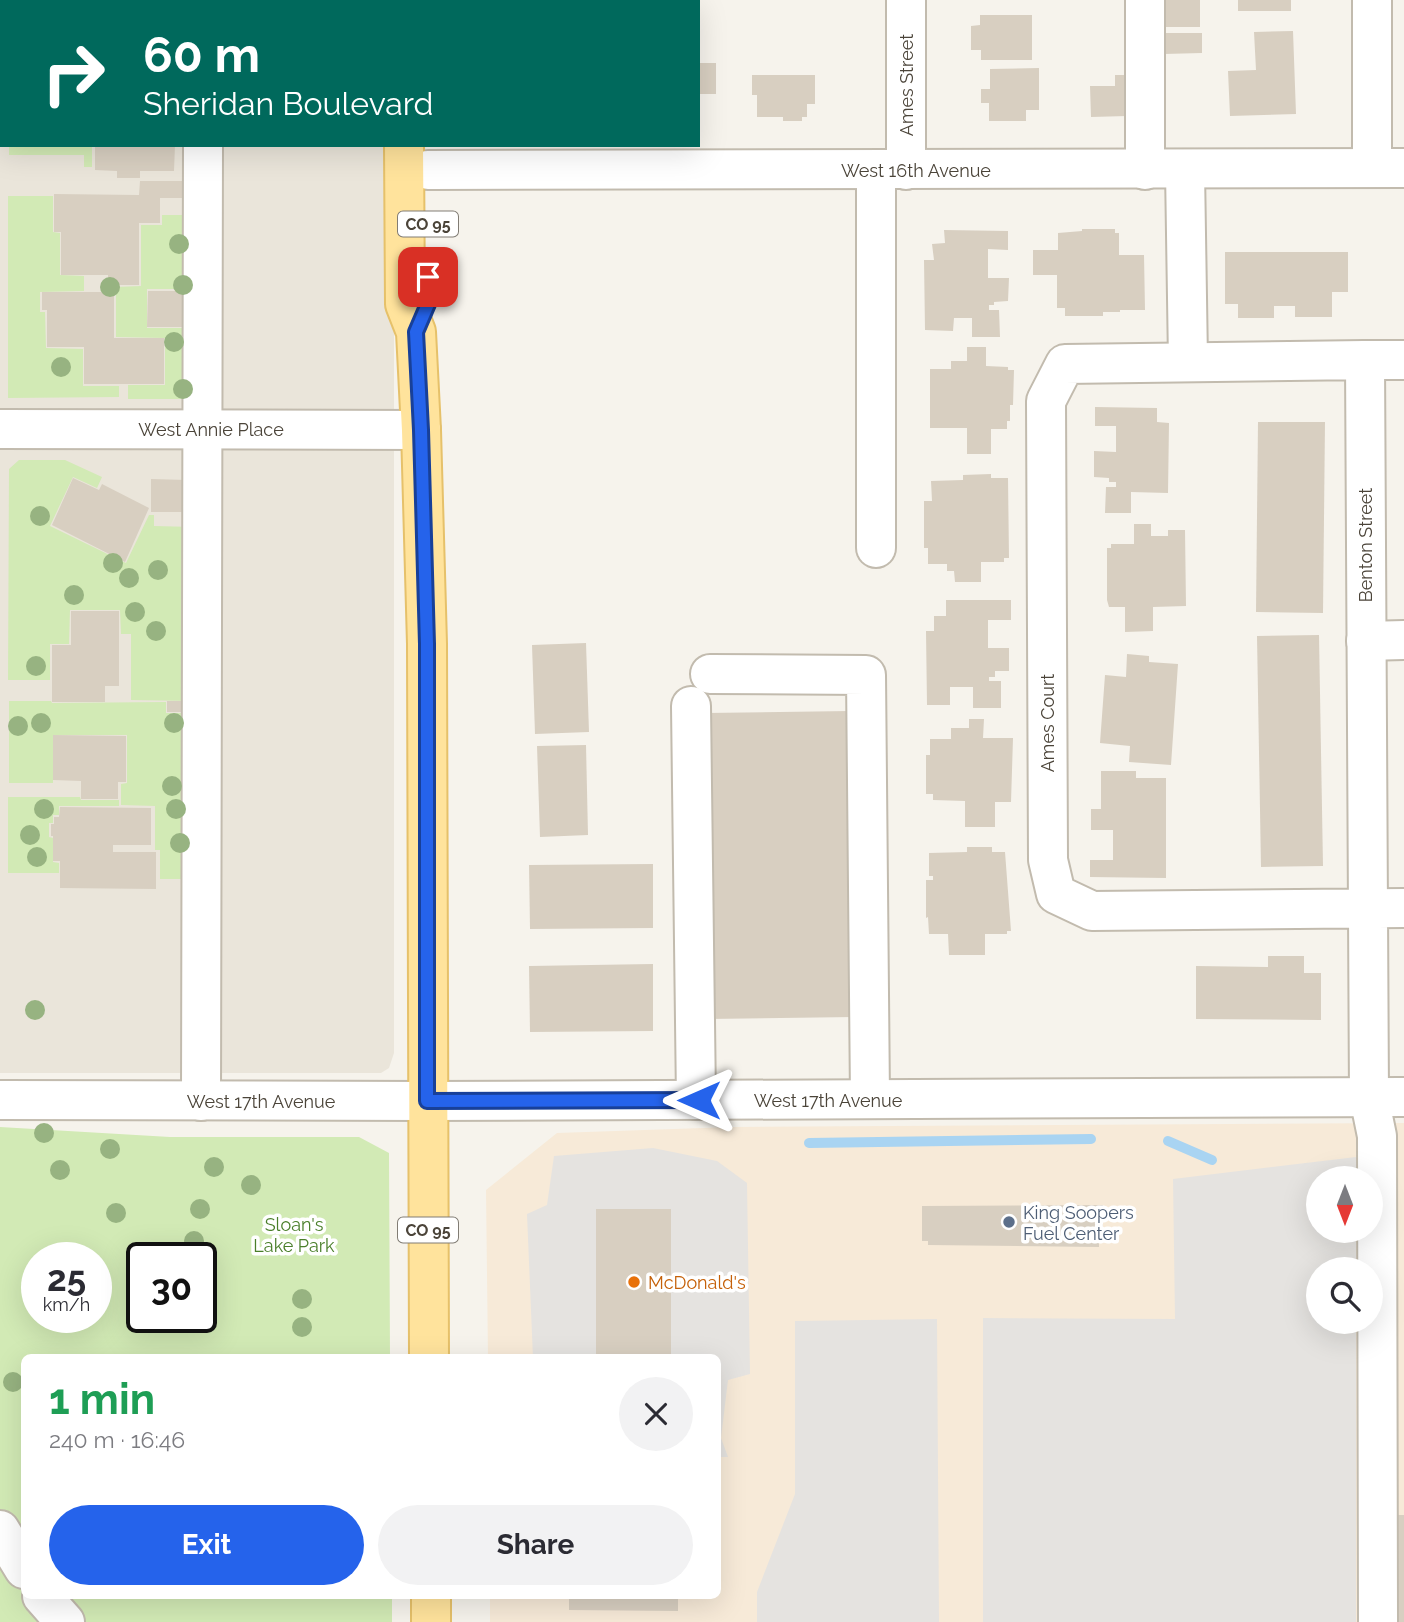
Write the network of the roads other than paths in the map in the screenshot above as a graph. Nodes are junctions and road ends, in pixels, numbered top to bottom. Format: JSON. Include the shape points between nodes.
{"nodes":[{"id":1,"x":906,"y":0,"type":"edge"},
{"id":2,"x":1145,"y":0,"type":"edge"},
{"id":3,"x":1372,"y":0,"type":"edge"},
{"id":4,"x":203,"y":147,"type":"edge"},
{"id":5,"x":420,"y":154,"type":"edge"},
{"id":6,"x":1388,"y":168,"type":"edge"},
{"id":7,"x":891,"y":170,"type":"junction"},
{"id":8,"x":1145,"y":170,"type":"junction"},
{"id":9,"x":1185,"y":170,"type":"junction"},
{"id":10,"x":1188,"y":360,"type":"junction"},
{"id":11,"x":1365,"y":360,"type":"junction"},
{"id":12,"x":1404,"y":360,"type":"edge"},
{"id":13,"x":0,"y":429,"type":"edge"},
{"id":14,"x":202,"y":429,"type":"junction"},
{"id":15,"x":421,"y":430,"type":"junction"},
{"id":16,"x":876,"y":548,"type":"dead end"},
{"id":17,"x":1404,"y":640,"type":"edge"},
{"id":18,"x":1366,"y":641,"type":"junction"},
{"id":19,"x":1366,"y":908,"type":"junction"},
{"id":20,"x":1404,"y":908,"type":"edge"},
{"id":21,"x":1386,"y":1097,"type":"edge"},
{"id":22,"x":0,"y":1100,"type":"edge"},
{"id":23,"x":696,"y":1100,"type":"junction"},
{"id":24,"x":870,"y":1100,"type":"junction"},
{"id":25,"x":201,"y":1101,"type":"junction"},
{"id":26,"x":427,"y":1101,"type":"junction"},
{"id":27,"x":429,"y":1354,"type":"edge"},
{"id":28,"x":0,"y":1530,"type":"edge"},
{"id":29,"x":21,"y":1564,"type":"edge"},
{"id":30,"x":45,"y":1599,"type":"edge"},
{"id":31,"x":430,"y":1599,"type":"edge"},
{"id":32,"x":65,"y":1622,"type":"edge"},
{"id":33,"x":431,"y":1622,"type":"edge"},
{"id":34,"x":1378,"y":1622,"type":"edge"}],
"edges":[{"from":1,"to":7,"type":"street","name":"Ames Street"},
{"from":2,"to":8,"type":"street"},
{"from":3,"to":6,"type":"street"},
{"from":4,"to":14,"type":"street"},
{"from":5,"to":7,"type":"street","name":"West 16th Avenue"},
{"from":5,"to":15,"type":"main road","number":"CO 95","via":[[405,304],[416,332]]},
{"from":6,"to":9,"type":"street","name":"West 16th Avenue"},
{"from":7,"to":8,"type":"street","name":"West 16th Avenue"},
{"from":7,"to":16,"type":"street","name":"Ames Street"},
{"from":8,"to":9,"type":"street","name":"West 16th Avenue"},
{"from":9,"to":10,"type":"street"},
{"from":10,"to":11,"type":"street"},
{"from":10,"to":19,"type":"street","name":"Ames Court","via":[[1065,364],[1046,401],[1048,860],[1056,894],[1092,911]]},
{"from":11,"to":12,"type":"street"},
{"from":11,"to":18,"type":"street","name":"Benton Street"},
{"from":13,"to":14,"type":"street","name":"West Annie Place"},
{"from":14,"to":15,"type":"street","name":"West Annie Place"},
{"from":14,"to":25,"type":"street"},
{"from":15,"to":26,"type":"main road","number":"CO 95","via":[[427,644]]},
{"from":17,"to":18,"type":"street"},
{"from":18,"to":19,"type":"street","name":"Benton Street"},
{"from":19,"to":20,"type":"street"},
{"from":19,"to":21,"type":"street","name":"Benton Street"},
{"from":21,"to":24,"type":"street","name":"West 17th Avenue"},
{"from":21,"to":34,"type":"street","name":"Benton Street","via":[[1377,1136]]},
{"from":22,"to":25,"type":"street","name":"West 17th Avenue"},
{"from":23,"to":24,"type":"street","name":"West 17th Avenue"},
{"from":23,"to":24,"type":"street","via":[[700,690],[866,675]]},
{"from":23,"to":26,"type":"street","name":"West 17th Avenue"},
{"from":25,"to":26,"type":"street","name":"West 17th Avenue"},
{"from":26,"to":27,"type":"main road","number":"CO 95"},
{"from":28,"to":29,"type":"street"},
{"from":30,"to":32,"type":"street"},
{"from":31,"to":33,"type":"main road"}]}
